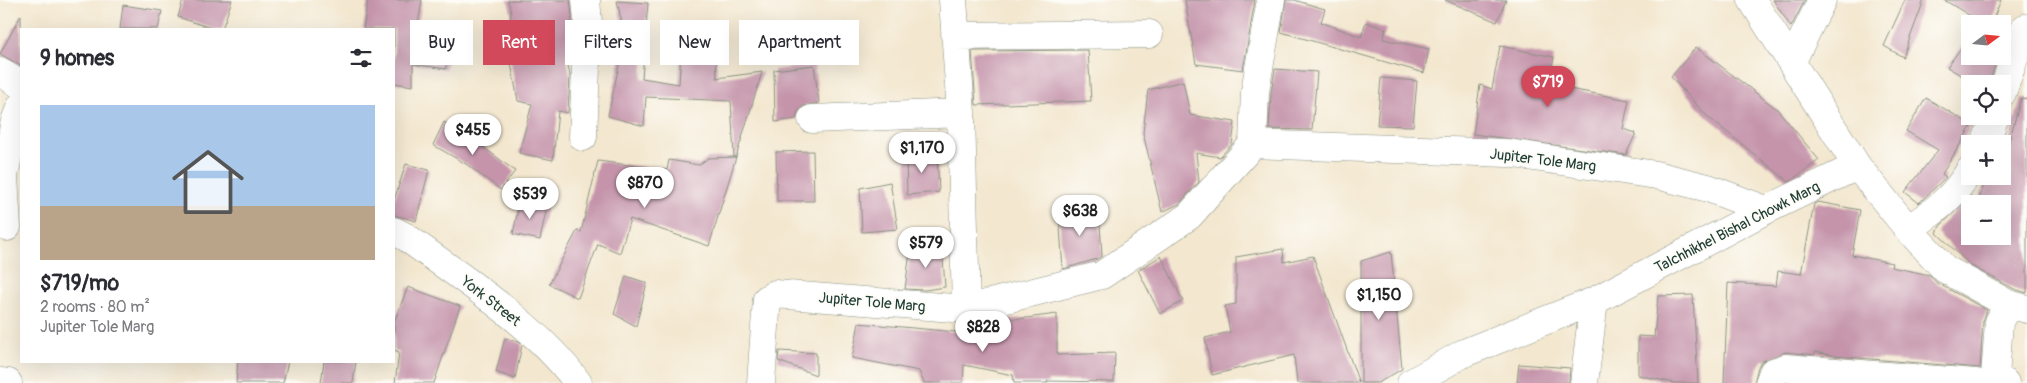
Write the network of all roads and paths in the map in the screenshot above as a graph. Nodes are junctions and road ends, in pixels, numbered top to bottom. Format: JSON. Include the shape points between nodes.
{"nodes":[{"id":1,"x":586,"y":0,"type":"edge"},
{"id":2,"x":953,"y":0,"type":"edge"},
{"id":3,"x":1272,"y":0,"type":"edge"},
{"id":4,"x":1752,"y":0,"type":"edge"},
{"id":5,"x":1822,"y":0,"type":"edge"},
{"id":6,"x":2025,"y":28,"type":"dead end"},
{"id":7,"x":1149,"y":34,"type":"dead end"},
{"id":8,"x":955,"y":36,"type":"junction"},
{"id":9,"x":1792,"y":61,"type":"junction"},
{"id":10,"x":0,"y":72,"type":"edge"},
{"id":11,"x":2008,"y":75,"type":"edge"},
{"id":12,"x":20,"y":84,"type":"edge"},
{"id":13,"x":20,"y":108,"type":"edge"},
{"id":14,"x":961,"y":113,"type":"junction"},
{"id":15,"x":812,"y":119,"type":"dead end"},
{"id":16,"x":584,"y":137,"type":"dead end"},
{"id":17,"x":1253,"y":144,"type":"junction"},
{"id":18,"x":1857,"y":166,"type":"junction"},
{"id":19,"x":1961,"y":184,"type":"edge"},
{"id":20,"x":1766,"y":210,"type":"junction"},
{"id":21,"x":8,"y":227,"type":"dead end"},
{"id":22,"x":1908,"y":229,"type":"junction"},
{"id":23,"x":395,"y":232,"type":"edge"},
{"id":24,"x":1594,"y":301,"type":"junction"},
{"id":25,"x":2018,"y":307,"type":"edge"},
{"id":26,"x":966,"y":309,"type":"junction"},
{"id":27,"x":0,"y":382,"type":"edge"},
{"id":28,"x":8,"y":383,"type":"edge"},
{"id":29,"x":578,"y":383,"type":"edge"},
{"id":30,"x":761,"y":383,"type":"edge"},
{"id":31,"x":1411,"y":383,"type":"edge"},
{"id":32,"x":1584,"y":383,"type":"edge"},
{"id":33,"x":1769,"y":383,"type":"edge"},
{"id":34,"x":1976,"y":383,"type":"edge"},
{"id":35,"x":2005,"y":383,"type":"edge"}],
"edges":[{"from":1,"to":16,"type":"street"},
{"from":2,"to":8,"type":"street"},
{"from":3,"to":17,"type":"street","via":[[1255,90]]},
{"from":4,"to":9,"type":"street"},
{"from":5,"to":9,"type":"street"},
{"from":6,"to":11,"type":"street"},
{"from":7,"to":8,"type":"street"},
{"from":8,"to":14,"type":"street"},
{"from":9,"to":18,"type":"street"},
{"from":10,"to":12,"type":"street"},
{"from":13,"to":21,"type":"street","via":[[4,176]]},
{"from":14,"to":15,"type":"street"},
{"from":14,"to":26,"type":"street"},
{"from":17,"to":20,"type":"street","name":"Jupiter Tole Marg","via":[[1508,153],[1656,175],[1708,188]]},
{"from":17,"to":26,"type":"street","name":"Jupiter Tole Marg","via":[[1189,216],[1102,275]]},
{"from":18,"to":20,"type":"street","name":"Talchhikhel Bishal Chowk Marg"},
{"from":18,"to":22,"type":"street"},
{"from":19,"to":22,"type":"street","via":[[1938,209]]},
{"from":20,"to":24,"type":"street","name":"Talchhikhel Bishal Chowk Marg"},
{"from":22,"to":25,"type":"street","via":[[1945,269]]},
{"from":23,"to":29,"type":"street","name":"York Street","via":[[518,320]]},
{"from":24,"to":31,"type":"street","name":"Talchhikhel Bishal Chowk Marg","via":[[1464,353]]},
{"from":24,"to":32,"type":"street"},
{"from":25,"to":35,"type":"street","via":[[1999,322],[1995,377]]},
{"from":26,"to":30,"type":"street","name":"Jupiter Tole Marg","via":[[775,294],[767,299]]},
{"from":27,"to":28,"type":"street"},
{"from":33,"to":34,"type":"street","via":[[1773,372],[1785,368]]}]}
